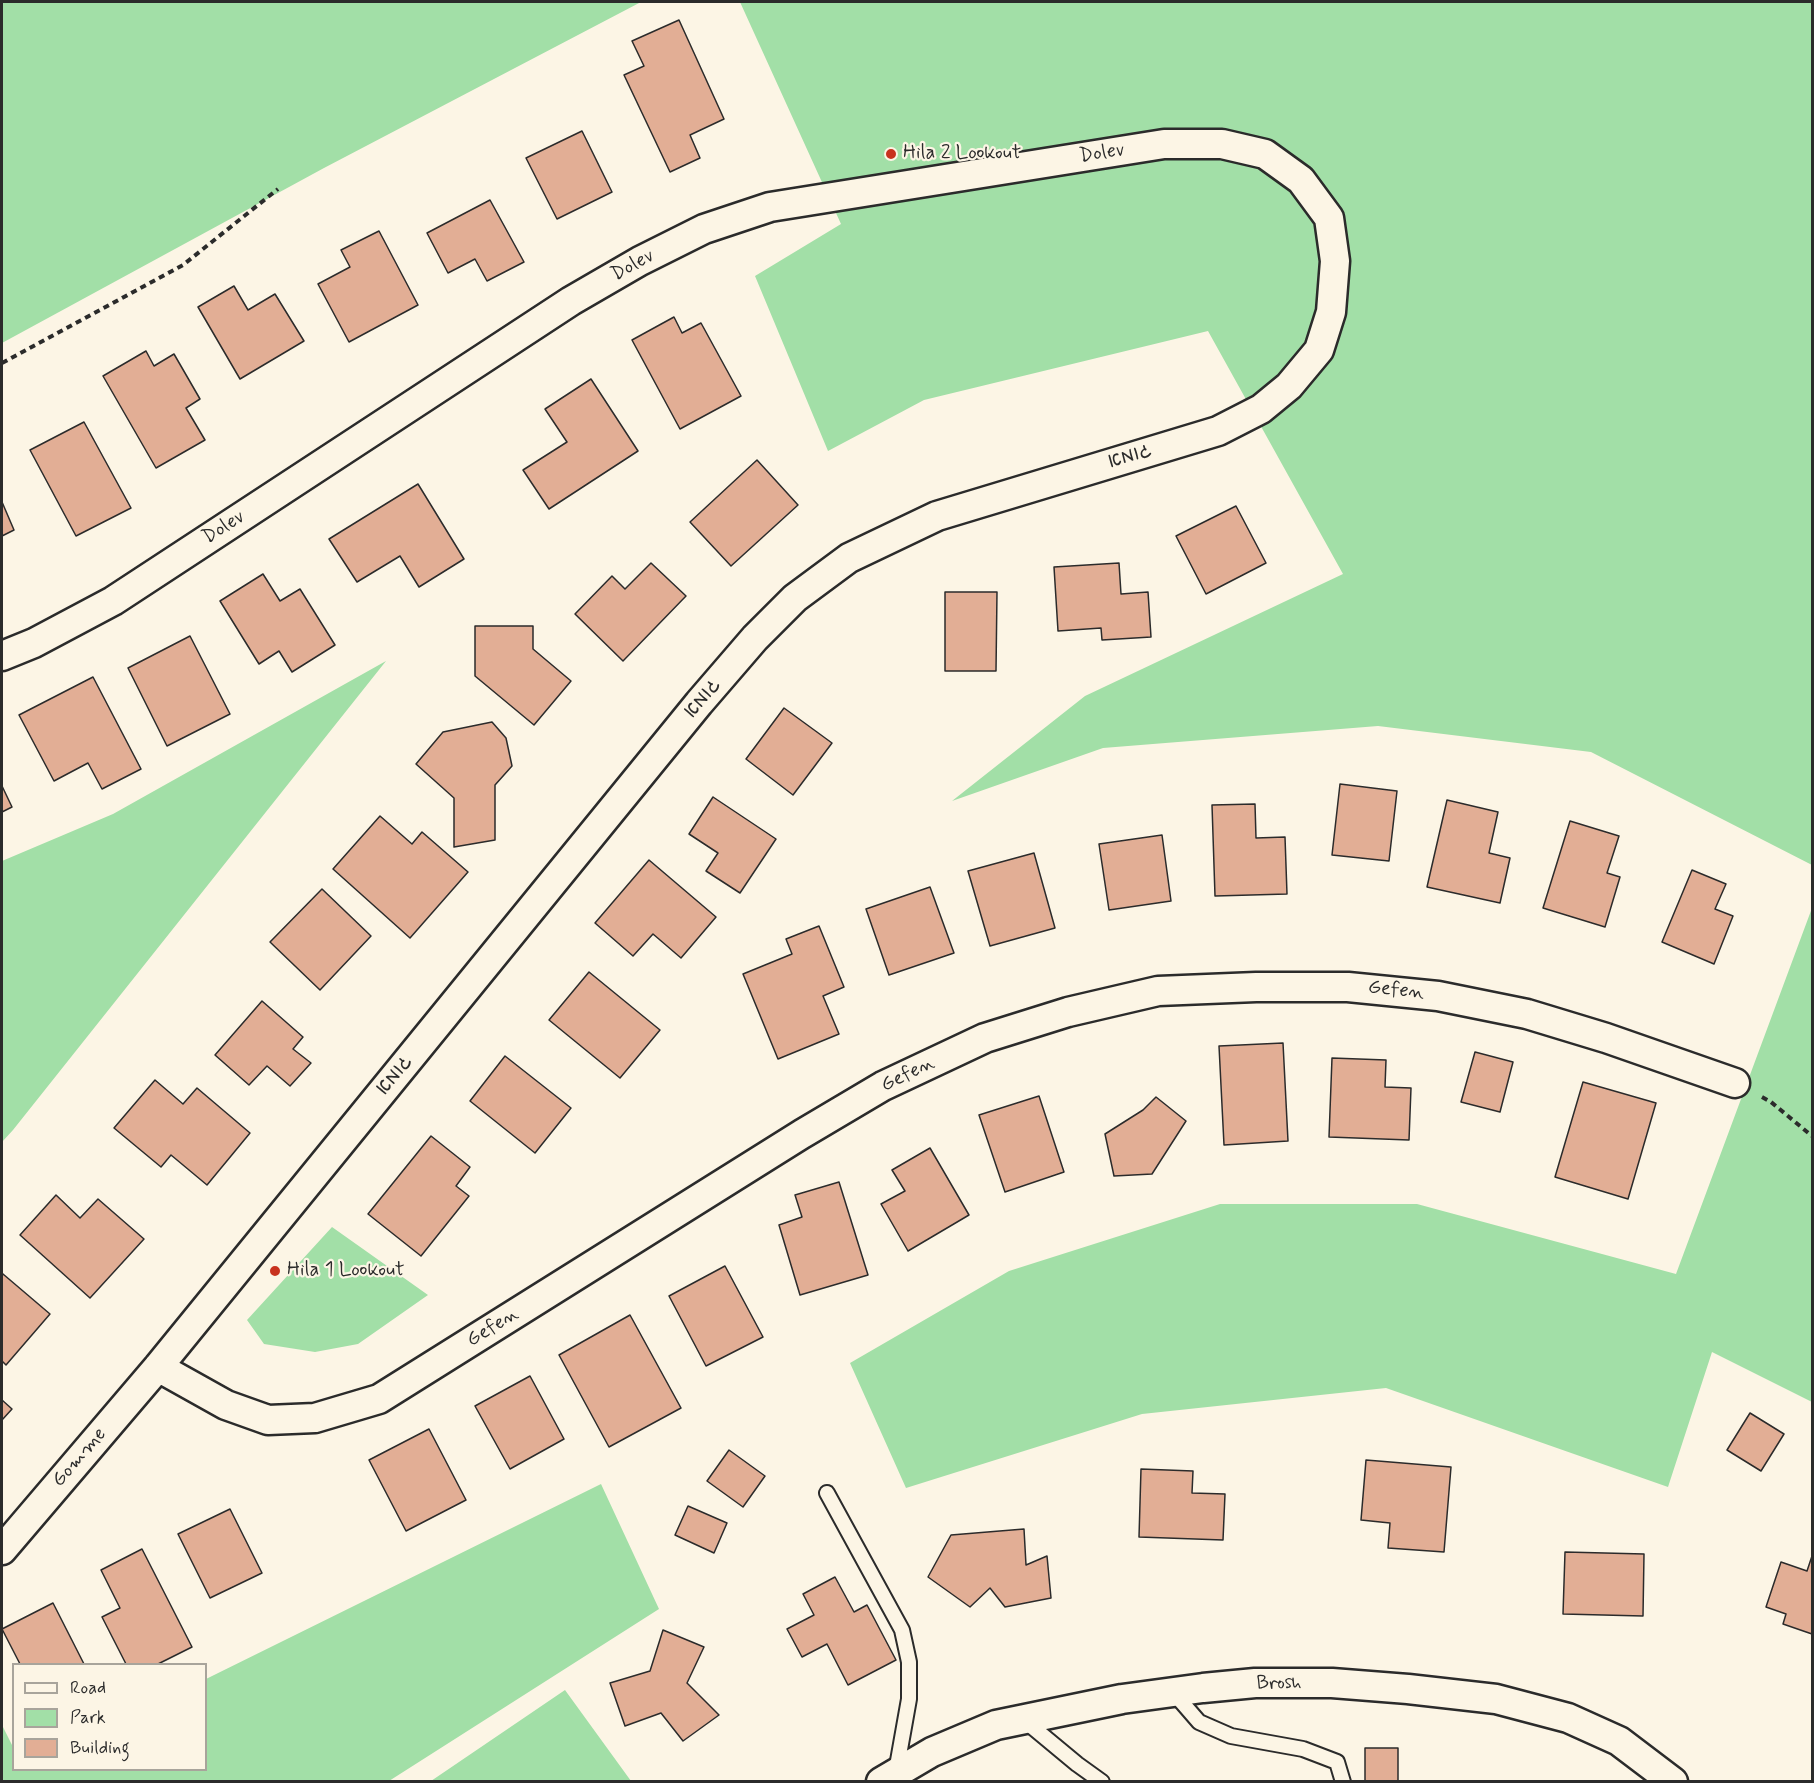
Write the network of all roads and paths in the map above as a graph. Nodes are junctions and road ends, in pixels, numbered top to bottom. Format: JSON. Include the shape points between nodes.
{"nodes":[{"id":1,"x":278,"y":189,"type":"dead end"},
{"id":2,"x":1329,"y":218,"type":"joint"},
{"id":3,"x":2,"y":363,"type":"edge"},
{"id":4,"x":2,"y":656,"type":"edge"},
{"id":5,"x":1735,"y":1083,"type":"joint"},
{"id":6,"x":1812,"y":1136,"type":"edge"},
{"id":7,"x":158,"y":1367,"type":"junction"},
{"id":8,"x":827,"y":1493,"type":"dead end"},
{"id":9,"x":2,"y":1550,"type":"edge"},
{"id":10,"x":1173,"y":1692,"type":"junction"},
{"id":11,"x":1023,"y":1719,"type":"junction"},
{"id":12,"x":889,"y":1777,"type":"edge"},
{"id":13,"x":1102,"y":1782,"type":"edge"},
{"id":14,"x":1343,"y":1782,"type":"edge"},
{"id":15,"x":1673,"y":1782,"type":"edge"}],
"edges":[{"from":1,"to":3,"type":"path","via":[[183,265]]},
{"from":2,"to":4,"type":"street","name":"Dolev","via":[[1301,180],[1265,154],[1222,144],[1164,144],[770,207],[704,229],[571,301],[113,601]]},
{"from":2,"to":7,"type":"street","name":"גומא","via":[[1335,261],[1332,302],[1318,350],[1289,386],[1261,409],[1218,430],[937,516],[849,558],[795,598],[699,703]]},
{"from":5,"to":6,"type":"path","via":[[1771,1102]]},
{"from":5,"to":7,"type":"street","name":"Gefen","via":[[1539,1018],[1438,996],[1348,987],[1158,991],[1068,1012],[985,1038],[883,1086],[379,1399],[315,1418],[268,1420],[226,1405]]},
{"from":7,"to":9,"type":"street","name":"Gomme"},
{"from":8,"to":12,"type":"lane","via":[[902,1630],[909,1662],[909,1699]]},
{"from":10,"to":11,"type":"street","name":"Brosh"},
{"from":10,"to":14,"type":"lane","via":[[1199,1722],[1231,1736],[1303,1749],[1337,1762]]},
{"from":10,"to":15,"type":"street","name":"Brosh","via":[[1255,1683],[1332,1683],[1496,1699],[1568,1718],[1619,1741]]},
{"from":11,"to":12,"type":"street","name":"Brosh","via":[[996,1725],[932,1752]]},
{"from":11,"to":13,"type":"lane"}]}
